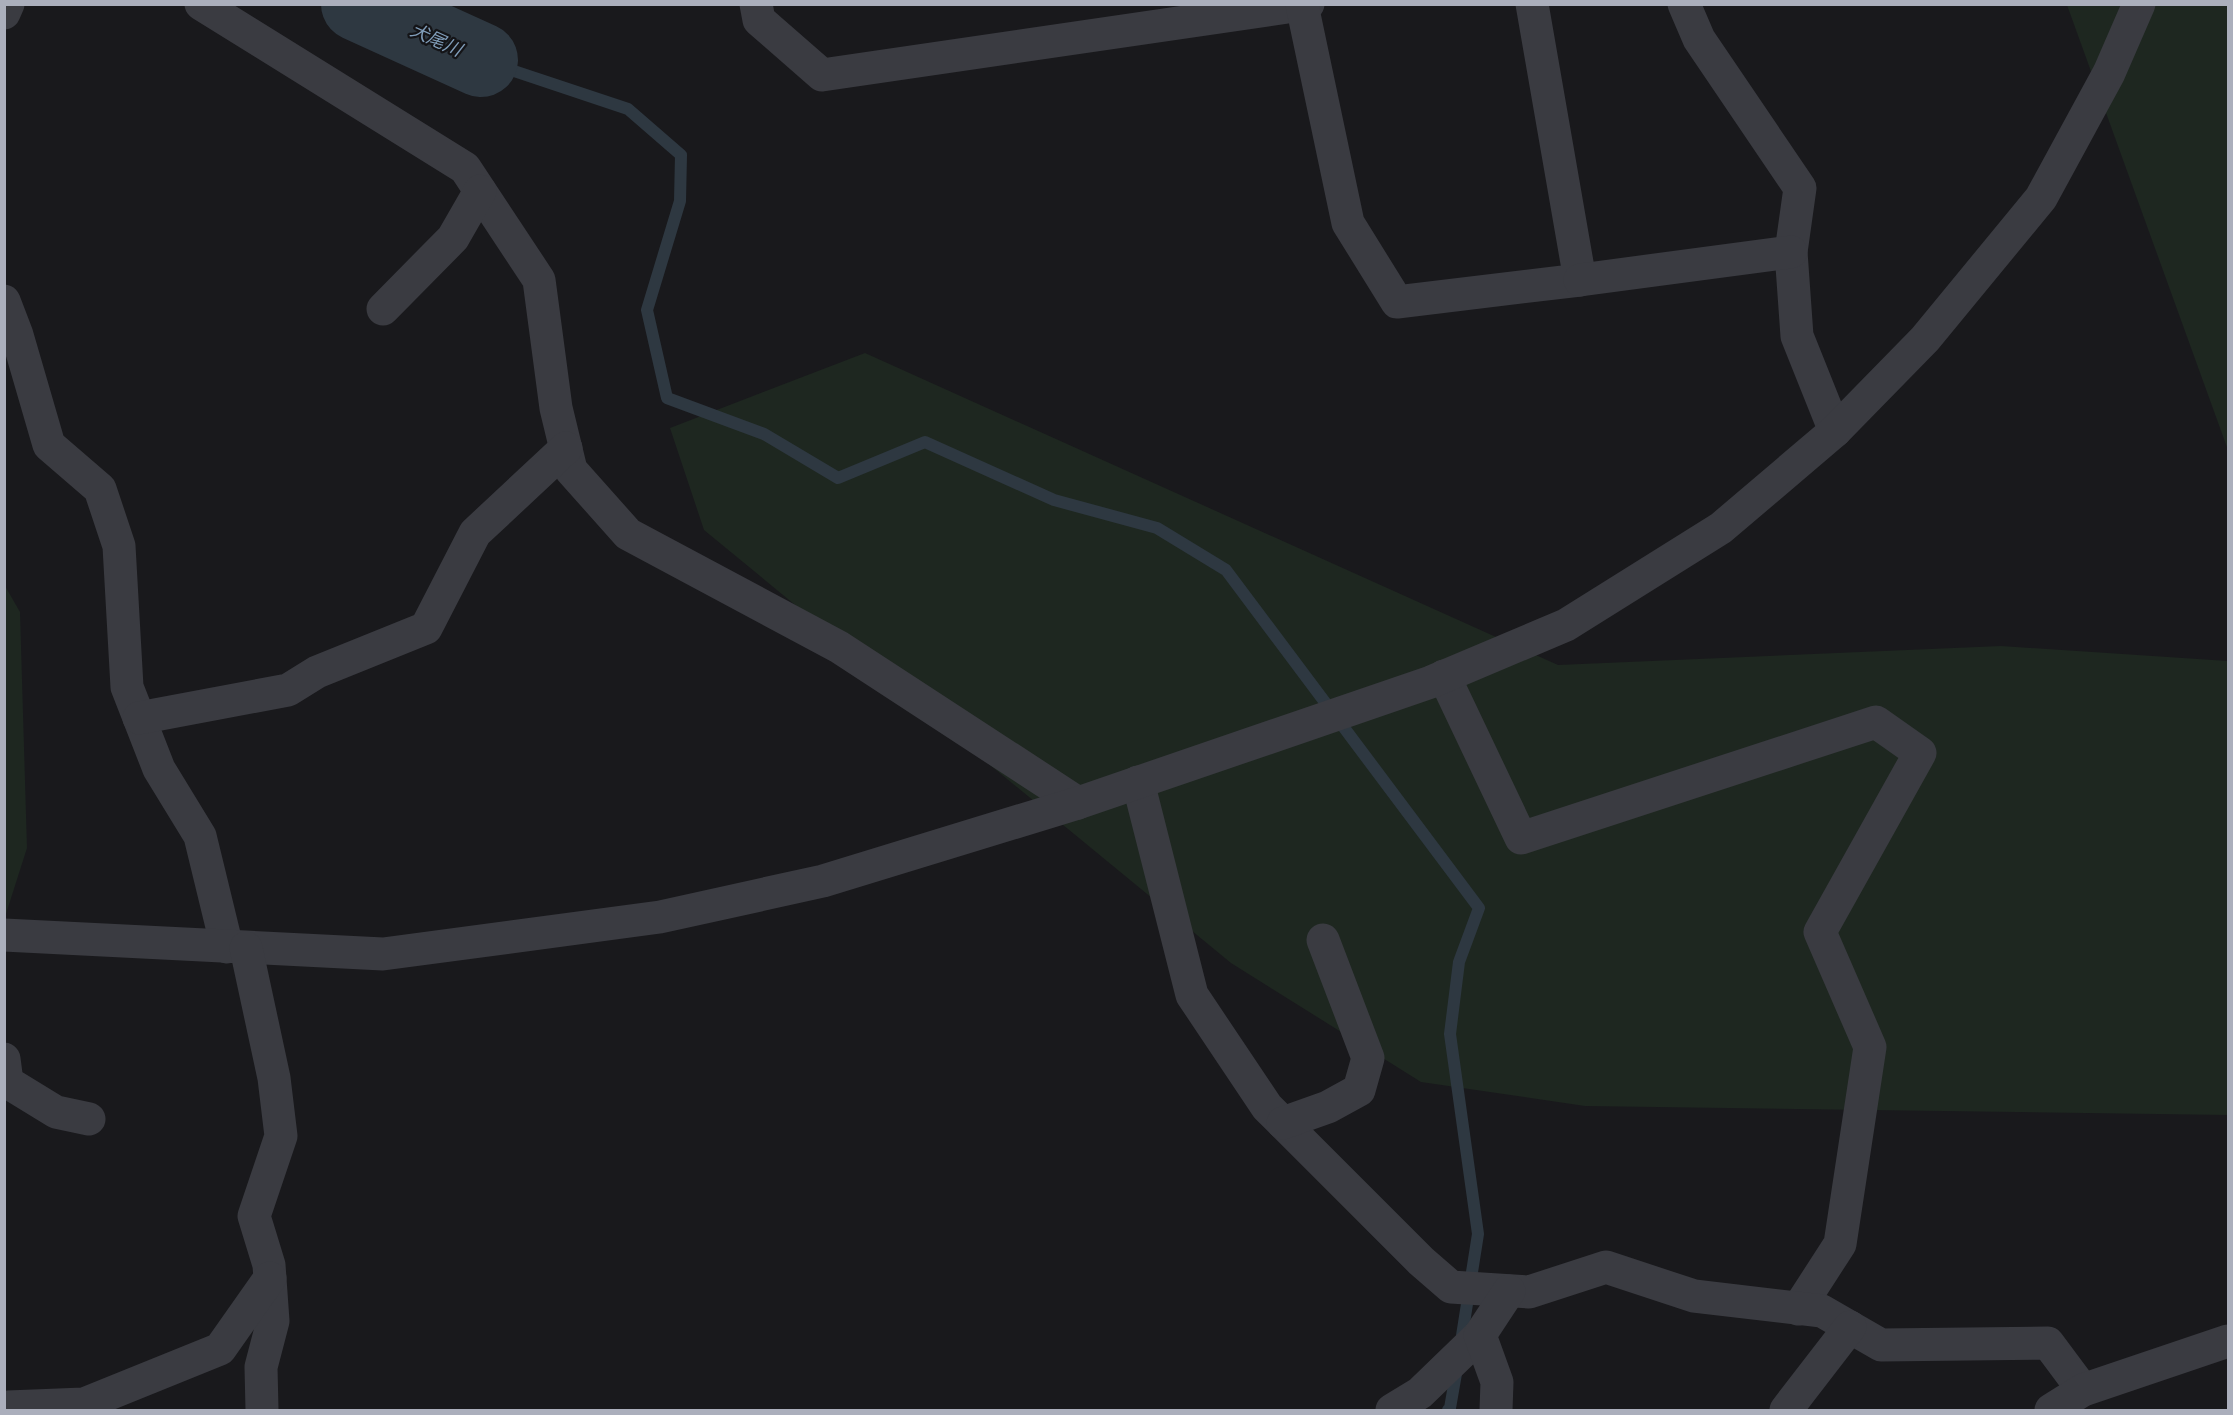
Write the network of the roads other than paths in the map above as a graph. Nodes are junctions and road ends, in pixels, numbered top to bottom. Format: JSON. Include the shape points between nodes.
{"nodes":[{"id":1,"x":8,"y":4,"type":"edge"},
{"id":2,"x":201,"y":4,"type":"edge"},
{"id":3,"x":756,"y":4,"type":"edge"},
{"id":4,"x":1532,"y":4,"type":"edge"},
{"id":5,"x":1684,"y":4,"type":"edge"},
{"id":6,"x":2139,"y":4,"type":"edge"},
{"id":7,"x":1305,"y":5,"type":"edge"},
{"id":8,"x":4,"y":13,"type":"edge"},
{"id":9,"x":480,"y":191,"type":"junction"},
{"id":10,"x":1791,"y":252,"type":"junction"},
{"id":11,"x":1580,"y":280,"type":"junction"},
{"id":12,"x":4,"y":301,"type":"edge"},
{"id":13,"x":383,"y":309,"type":"dead end"},
{"id":14,"x":17,"y":382,"type":"edge"},
{"id":15,"x":1835,"y":431,"type":"junction"},
{"id":16,"x":566,"y":447,"type":"junction"},
{"id":17,"x":1437,"y":679,"type":"junction"},
{"id":18,"x":139,"y":717,"type":"junction"},
{"id":19,"x":1138,"y":782,"type":"junction"},
{"id":20,"x":1078,"y":803,"type":"junction"},
{"id":21,"x":6,"y":935,"type":"edge"},
{"id":22,"x":1323,"y":940,"type":"dead end"},
{"id":23,"x":228,"y":947,"type":"junction"},
{"id":24,"x":4,"y":1059,"type":"edge"},
{"id":25,"x":89,"y":1119,"type":"dead end"},
{"id":26,"x":1283,"y":1123,"type":"junction"},
{"id":27,"x":270,"y":1278,"type":"junction"},
{"id":28,"x":1503,"y":1290,"type":"junction"},
{"id":29,"x":1798,"y":1308,"type":"junction"},
{"id":30,"x":1850,"y":1328,"type":"junction"},
{"id":31,"x":1479,"y":1336,"type":"junction"},
{"id":32,"x":2229,"y":1341,"type":"edge"},
{"id":33,"x":2084,"y":1390,"type":"junction"},
{"id":34,"x":8,"y":1407,"type":"dead end"},
{"id":35,"x":262,"y":1410,"type":"edge"},
{"id":36,"x":1392,"y":1410,"type":"edge"},
{"id":37,"x":1496,"y":1410,"type":"edge"},
{"id":38,"x":1786,"y":1410,"type":"edge"},
{"id":39,"x":2051,"y":1410,"type":"edge"}],
"edges":[{"from":1,"to":8,"type":"street"},
{"from":2,"to":9,"type":"street","via":[[465,168]]},
{"from":3,"to":7,"type":"street","via":[[759,20],[822,75]]},
{"from":4,"to":11,"type":"street"},
{"from":5,"to":10,"type":"street","via":[[1700,39],[1800,188]]},
{"from":6,"to":15,"type":"street","via":[[2109,73],[2041,198],[1925,339]]},
{"from":7,"to":11,"type":"street","via":[[1348,223],[1397,302]]},
{"from":9,"to":13,"type":"street","via":[[453,238]]},
{"from":9,"to":16,"type":"street","via":[[539,279],[556,408]]},
{"from":10,"to":11,"type":"street"},
{"from":10,"to":15,"type":"street","via":[[1797,336]]},
{"from":12,"to":14,"type":"street"},
{"from":14,"to":18,"type":"street","via":[[49,445],[100,489],[119,546],[127,687]]},
{"from":15,"to":17,"type":"street","via":[[1721,528],[1576,619]]},
{"from":16,"to":18,"type":"street","via":[[475,532],[426,628],[317,672],[288,690]]},
{"from":16,"to":20,"type":"street","via":[[571,470],[628,534],[839,647]]},
{"from":17,"to":19,"type":"street"},
{"from":17,"to":29,"type":"street","via":[[1521,838],[1876,722],[1920,753],[1820,932],[1870,1047],[1840,1244]]},
{"from":18,"to":23,"type":"street","via":[[159,769],[200,836]]},
{"from":19,"to":20,"type":"street"},
{"from":19,"to":26,"type":"street","via":[[1192,995],[1267,1107]]},
{"from":20,"to":23,"type":"street","via":[[823,881],[660,916],[383,954]]},
{"from":21,"to":23,"type":"street"},
{"from":22,"to":26,"type":"street","via":[[1368,1058],[1359,1090],[1328,1107]]},
{"from":23,"to":27,"type":"street","via":[[274,1078],[281,1136],[254,1216]]},
{"from":24,"to":25,"type":"street","via":[[7,1082],[56,1112]]},
{"from":26,"to":28,"type":"street","via":[[1451,1287]]},
{"from":27,"to":34,"type":"street","via":[[220,1348],[84,1404]]},
{"from":27,"to":35,"type":"street","via":[[273,1321],[261,1367]]},
{"from":28,"to":29,"type":"street","via":[[1528,1292],[1606,1268],[1694,1296]]},
{"from":28,"to":31,"type":"street"},
{"from":29,"to":30,"type":"street","via":[[1822,1311]]},
{"from":30,"to":33,"type":"street","via":[[1881,1345],[2048,1343]]},
{"from":30,"to":38,"type":"street"},
{"from":31,"to":36,"type":"street","via":[[1420,1393]]},
{"from":31,"to":37,"type":"street","via":[[1497,1382]]},
{"from":32,"to":33,"type":"street"},
{"from":33,"to":39,"type":"street"}]}
